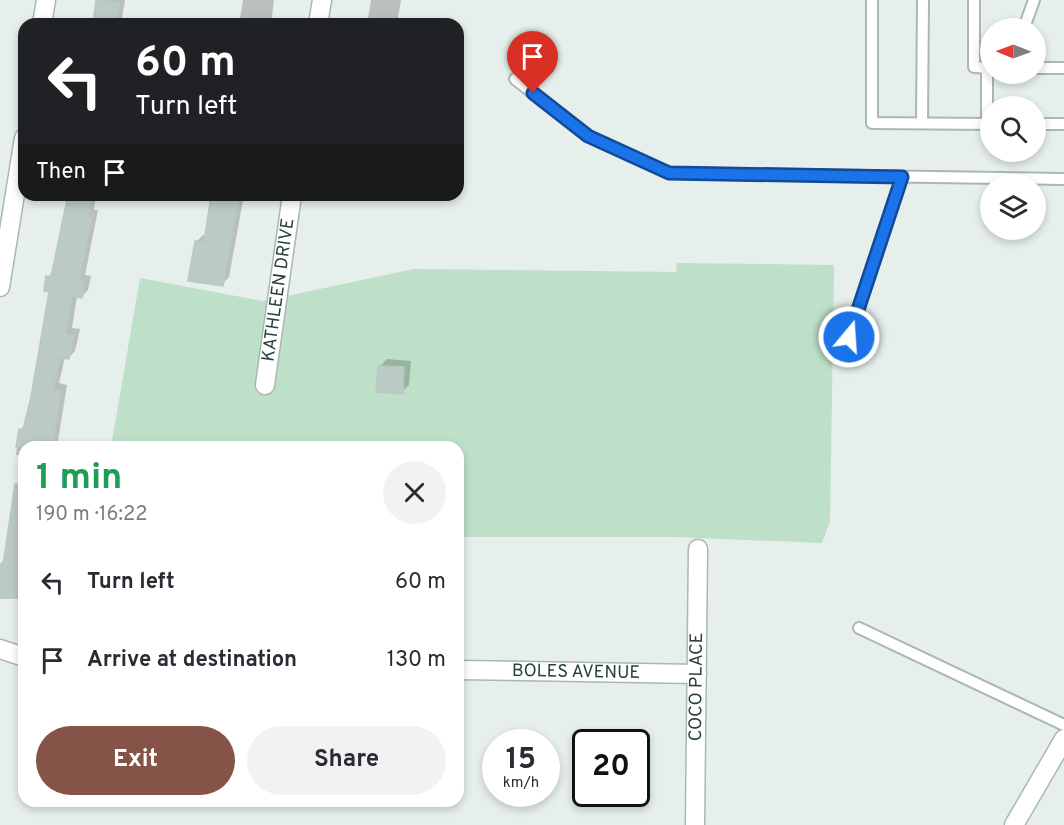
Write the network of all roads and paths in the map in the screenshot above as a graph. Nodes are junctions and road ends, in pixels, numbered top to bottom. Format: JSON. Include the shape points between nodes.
{"nodes":[{"id":1,"x":46,"y":0,"type":"edge"},
{"id":2,"x":322,"y":0,"type":"edge"},
{"id":3,"x":872,"y":0,"type":"edge"},
{"id":4,"x":923,"y":0,"type":"edge"},
{"id":5,"x":974,"y":0,"type":"edge"},
{"id":6,"x":1034,"y":0,"type":"edge"},
{"id":7,"x":43,"y":18,"type":"edge"},
{"id":8,"x":319,"y":18,"type":"edge"},
{"id":9,"x":1028,"y":18,"type":"edge"},
{"id":10,"x":980,"y":67,"type":"edge"},
{"id":11,"x":1046,"y":68,"type":"edge"},
{"id":12,"x":1064,"y":69,"type":"edge"},
{"id":13,"x":515,"y":79,"type":"dead end"},
{"id":14,"x":922,"y":123,"type":"junction"},
{"id":15,"x":980,"y":124,"type":"edge"},
{"id":16,"x":1046,"y":124,"type":"edge"},
{"id":17,"x":1064,"y":124,"type":"edge"},
{"id":18,"x":18,"y":175,"type":"edge"},
{"id":19,"x":902,"y":177,"type":"junction"},
{"id":20,"x":1064,"y":179,"type":"edge"},
{"id":21,"x":291,"y":201,"type":"edge"},
{"id":22,"x":0,"y":287,"type":"edge"},
{"id":23,"x":849,"y":337,"type":"dead end"},
{"id":24,"x":265,"y":385,"type":"dead end"},
{"id":25,"x":698,"y":549,"type":"dead end"},
{"id":26,"x":860,"y":628,"type":"dead end"},
{"id":27,"x":0,"y":650,"type":"edge"},
{"id":28,"x":18,"y":655,"type":"edge"},
{"id":29,"x":464,"y":670,"type":"edge"},
{"id":30,"x":697,"y":674,"type":"junction"},
{"id":31,"x":1064,"y":725,"type":"edge"},
{"id":32,"x":1064,"y":739,"type":"edge"},
{"id":33,"x":695,"y":825,"type":"edge"},
{"id":34,"x":1014,"y":825,"type":"edge"}],
"edges":[{"from":1,"to":7,"type":"street"},
{"from":2,"to":8,"type":"street"},
{"from":3,"to":14,"type":"lane","via":[[872,123]]},
{"from":4,"to":14,"type":"lane"},
{"from":5,"to":10,"type":"lane","via":[[974,67]]},
{"from":6,"to":9,"type":"lane"},
{"from":11,"to":12,"type":"lane"},
{"from":13,"to":19,"type":"lane","via":[[588,136],[669,173]]},
{"from":14,"to":15,"type":"lane"},
{"from":16,"to":17,"type":"lane"},
{"from":18,"to":22,"type":"street"},
{"from":19,"to":20,"type":"lane"},
{"from":19,"to":23,"type":"lane"},
{"from":21,"to":24,"type":"street","name":"KATHLEEN DRIVE"},
{"from":25,"to":30,"type":"street","name":"COCO PLACE"},
{"from":26,"to":31,"type":"lane"},
{"from":27,"to":28,"type":"street"},
{"from":29,"to":30,"type":"street","name":"BOLES AVENUE"},
{"from":30,"to":33,"type":"street","name":"COCO PLACE"},
{"from":32,"to":34,"type":"street"}]}
